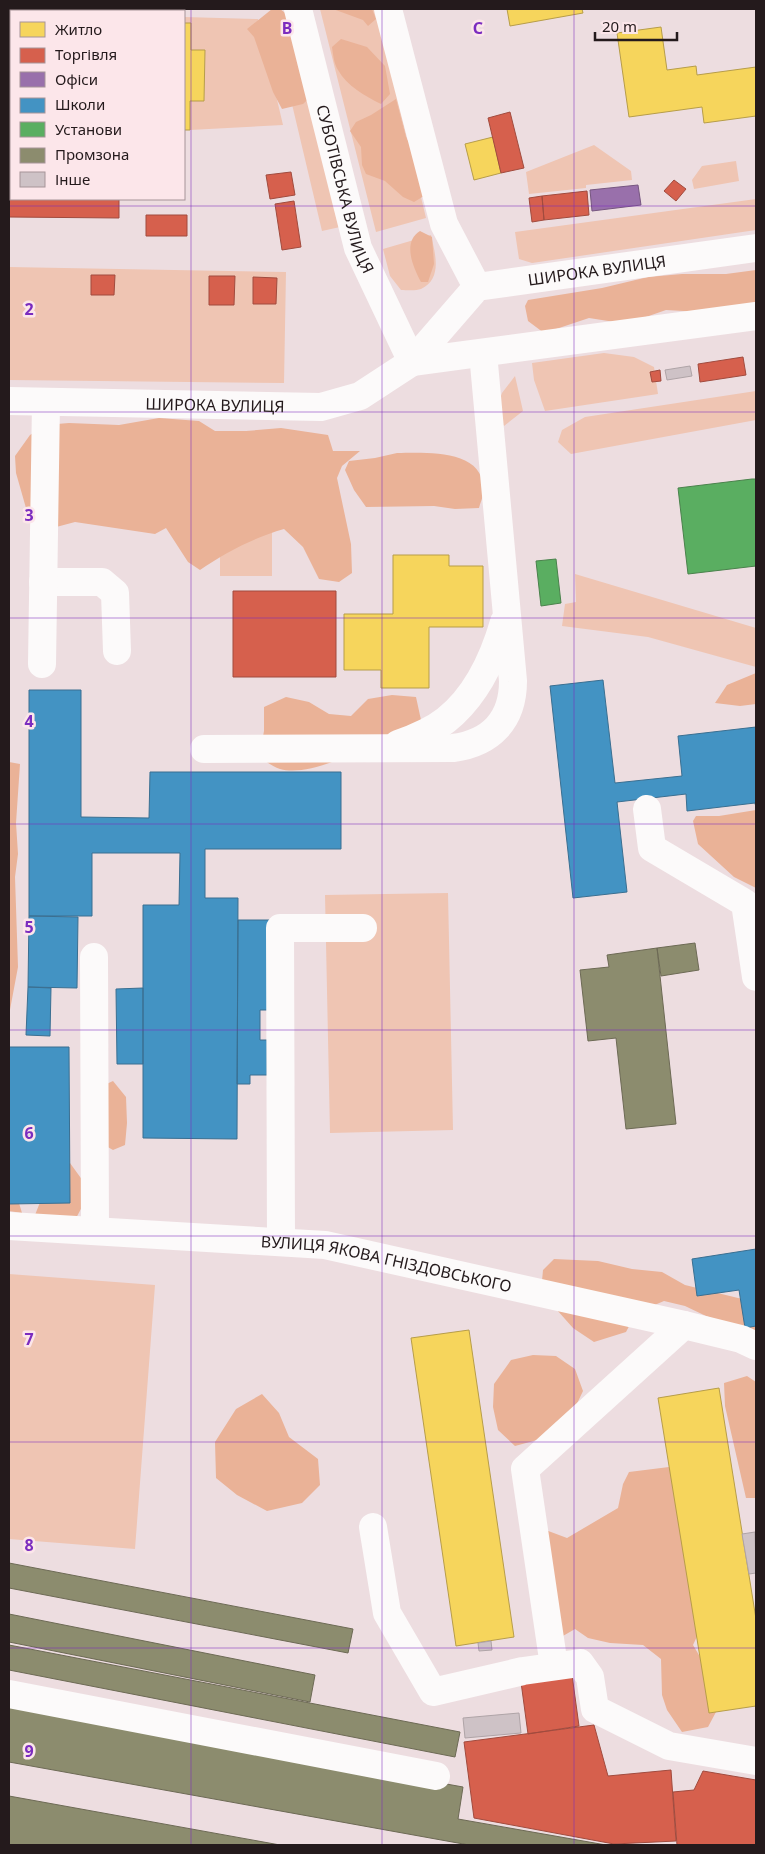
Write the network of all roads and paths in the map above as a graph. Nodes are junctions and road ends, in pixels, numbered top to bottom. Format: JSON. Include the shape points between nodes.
{"nodes":[{"id":1,"x":298,"y":9,"type":"edge"},
{"id":2,"x":388,"y":9,"type":"edge"},
{"id":3,"x":756,"y":248,"type":"edge"},
{"id":4,"x":477,"y":287,"type":"junction"},
{"id":5,"x":756,"y":316,"type":"edge"},
{"id":6,"x":483,"y":353,"type":"junction"},
{"id":7,"x":412,"y":362,"type":"junction"},
{"id":8,"x":9,"y":401,"type":"edge"},
{"id":9,"x":46,"y":402,"type":"junction"},
{"id":10,"x":44,"y":582,"type":"junction"},
{"id":11,"x":507,"y":610,"type":"junction"},
{"id":12,"x":117,"y":651,"type":"dead end"},
{"id":13,"x":42,"y":664,"type":"dead end"},
{"id":14,"x":204,"y":749,"type":"dead end"},
{"id":15,"x":388,"y":749,"type":"junction"},
{"id":16,"x":646,"y":809,"type":"dead end"},
{"id":17,"x":363,"y":928,"type":"dead end"},
{"id":18,"x":94,"y":957,"type":"dead end"},
{"id":19,"x":756,"y":977,"type":"edge"},
{"id":20,"x":9,"y":1226,"type":"edge"},
{"id":21,"x":95,"y":1231,"type":"junction"},
{"id":22,"x":281,"y":1242,"type":"junction"},
{"id":23,"x":684,"y":1325,"type":"junction"},
{"id":24,"x":756,"y":1346,"type":"edge"},
{"id":25,"x":373,"y":1527,"type":"dead end"},
{"id":26,"x":554,"y":1666,"type":"junction"},
{"id":27,"x":9,"y":1694,"type":"edge"},
{"id":28,"x":756,"y":1761,"type":"edge"},
{"id":29,"x":436,"y":1776,"type":"dead end"}],
"edges":[{"from":1,"to":7,"type":"street","name":"СУБОТІВСЬКА ВУЛИЦЯ","via":[[358,248]]},
{"from":2,"to":4,"type":"street","via":[[444,224]]},
{"from":3,"to":4,"type":"street","name":"ШИРОКА ВУЛИЦЯ"},
{"from":4,"to":7,"type":"street","name":"ШИРОКА ВУЛИЦЯ"},
{"from":5,"to":6,"type":"street","name":"ШИРОКА ВУЛИЦЯ"},
{"from":6,"to":7,"type":"street","name":"ШИРОКА ВУЛИЦЯ"},
{"from":6,"to":11,"type":"street"},
{"from":7,"to":9,"type":"street","name":"ШИРОКА ВУЛИЦЯ","via":[[360,396],[321,407]]},
{"from":8,"to":9,"type":"street","name":"ШИРОКА ВУЛИЦЯ"},
{"from":9,"to":10,"type":"street"},
{"from":10,"to":12,"type":"street","via":[[102,582],[115,593]]},
{"from":10,"to":13,"type":"street"},
{"from":11,"to":15,"type":"street","via":[[490,659],[466,700],[446,720],[420,736]]},
{"from":11,"to":15,"type":"street","via":[[513,693],[510,706],[497,727],[477,742],[465,746]]},
{"from":14,"to":15,"type":"street"},
{"from":16,"to":19,"type":"street","via":[[652,848],[745,903]]},
{"from":17,"to":22,"type":"street","via":[[280,928]]},
{"from":18,"to":21,"type":"street"},
{"from":20,"to":21,"type":"street","name":"ВУЛИЦЯ ЯКОВА ГНІЗДОВСЬКОГО"},
{"from":21,"to":22,"type":"street","name":"ВУЛИЦЯ ЯКОВА ГНІЗДОВСЬКОГО"},
{"from":22,"to":23,"type":"street","name":"ВУЛИЦЯ ЯКОВА ГНІЗДОВСЬКОГО","via":[[325,1245]]},
{"from":23,"to":24,"type":"street","name":"ВУЛИЦЯ ЯКОВА ГНІЗДОВСЬКОГО","via":[[741,1339]]},
{"from":23,"to":26,"type":"street","via":[[525,1469]]},
{"from":25,"to":26,"type":"street","via":[[387,1613],[433,1692]]},
{"from":26,"to":28,"type":"street","via":[[580,1663],[590,1677],[595,1709],[669,1746]]},
{"from":27,"to":29,"type":"street"}]}
